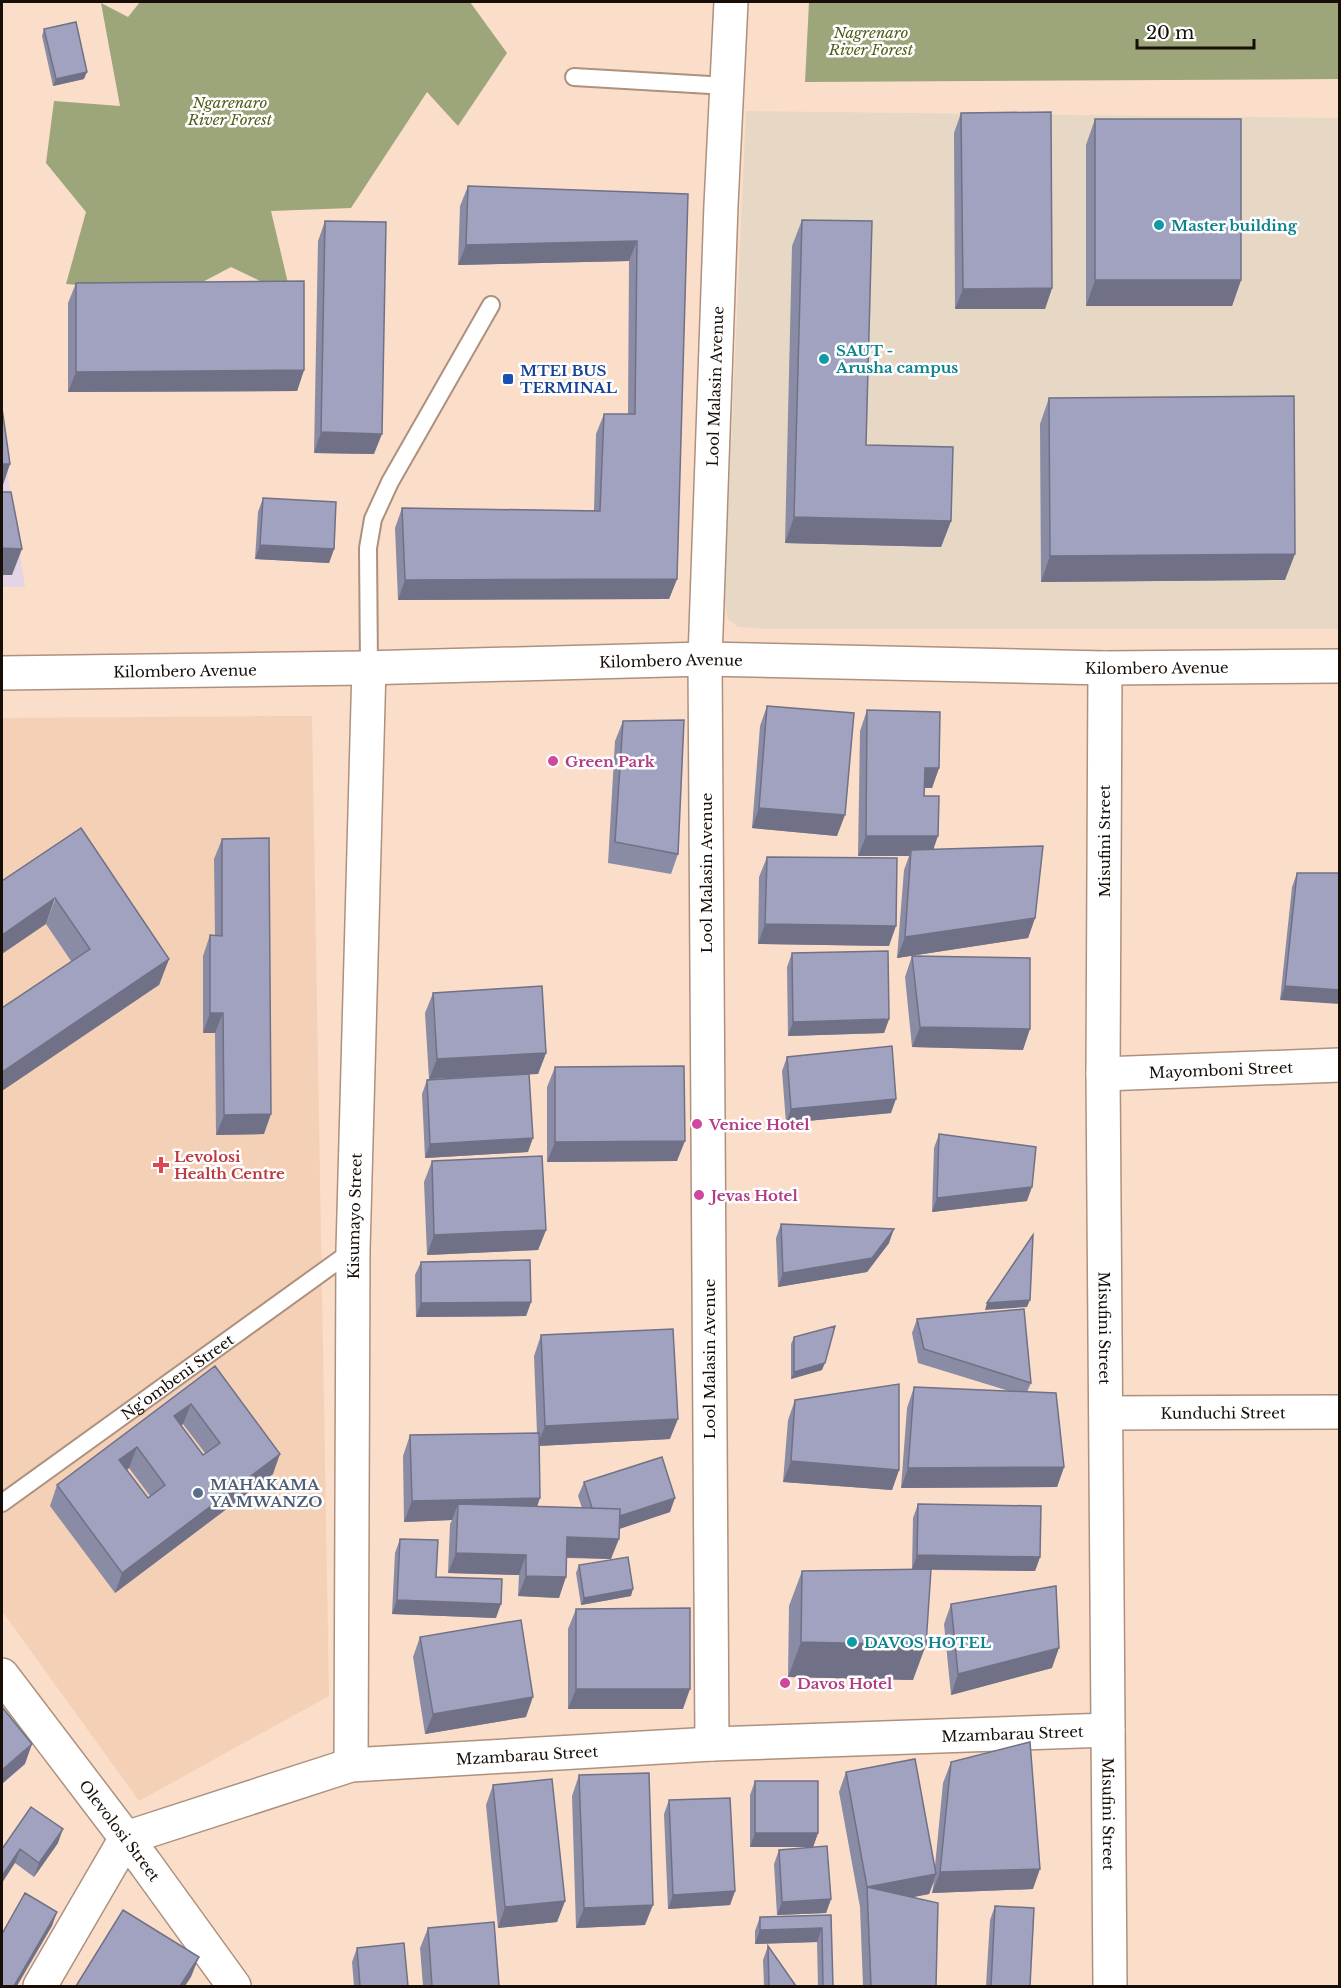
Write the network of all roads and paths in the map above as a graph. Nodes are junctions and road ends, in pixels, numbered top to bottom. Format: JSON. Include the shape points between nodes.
{"nodes":[{"id":1,"x":731,"y":2,"type":"edge"},
{"id":2,"x":574,"y":76,"type":"dead end"},
{"id":3,"x":727,"y":86,"type":"junction"},
{"id":4,"x":491,"y":305,"type":"dead end"},
{"id":5,"x":705,"y":658,"type":"junction"},
{"id":6,"x":1340,"y":666,"type":"edge"},
{"id":7,"x":369,"y":667,"type":"junction"},
{"id":8,"x":1105,"y":668,"type":"junction"},
{"id":9,"x":2,"y":673,"type":"edge"},
{"id":10,"x":1340,"y":1065,"type":"edge"},
{"id":11,"x":1103,"y":1074,"type":"junction"},
{"id":12,"x":353,"y":1251,"type":"junction"},
{"id":13,"x":1340,"y":1412,"type":"edge"},
{"id":14,"x":1106,"y":1413,"type":"junction"},
{"id":15,"x":2,"y":1503,"type":"edge"},
{"id":16,"x":2,"y":1675,"type":"edge"},
{"id":17,"x":1108,"y":1730,"type":"junction"},
{"id":18,"x":712,"y":1744,"type":"junction"},
{"id":19,"x":351,"y":1765,"type":"junction"},
{"id":20,"x":126,"y":1838,"type":"junction"},
{"id":21,"x":40,"y":1986,"type":"edge"},
{"id":22,"x":234,"y":1986,"type":"edge"},
{"id":23,"x":1110,"y":1986,"type":"edge"}],
"edges":[{"from":1,"to":3,"type":"street","name":"Lool Malasin Avenue"},
{"from":2,"to":3,"type":"lane"},
{"from":3,"to":5,"type":"street","name":"Lool Malasin Avenue"},
{"from":4,"to":7,"type":"lane","via":[[373,519],[368,548]]},
{"from":5,"to":7,"type":"street","name":"Kilombero Avenue"},
{"from":5,"to":8,"type":"street","name":"Kilombero Avenue"},
{"from":5,"to":18,"type":"street","name":"Lool Malasin Avenue"},
{"from":6,"to":8,"type":"street","name":"Kilombero Avenue"},
{"from":7,"to":9,"type":"street","name":"Kilombero Avenue"},
{"from":7,"to":12,"type":"street","name":"Kisumayo Street"},
{"from":8,"to":11,"type":"street","name":"Misufini Street"},
{"from":10,"to":11,"type":"street","name":"Mayomboni Street"},
{"from":11,"to":14,"type":"street","name":"Misufini Street"},
{"from":12,"to":15,"type":"lane","name":"Ng'ombeni Street"},
{"from":12,"to":19,"type":"street","name":"Kisumayo Street"},
{"from":13,"to":14,"type":"street","name":"Kunduchi Street"},
{"from":14,"to":17,"type":"street","name":"Misufini Street"},
{"from":16,"to":20,"type":"street","name":"Olevolosi Street"},
{"from":17,"to":18,"type":"street","name":"Mzambarau Street"},
{"from":17,"to":23,"type":"street","name":"Misufini Street"},
{"from":18,"to":19,"type":"street","name":"Mzambarau Street"},
{"from":19,"to":20,"type":"street","name":"Mzambarau Street"},
{"from":20,"to":21,"type":"street"},
{"from":20,"to":22,"type":"street","name":"Olevolosi Street"}]}
